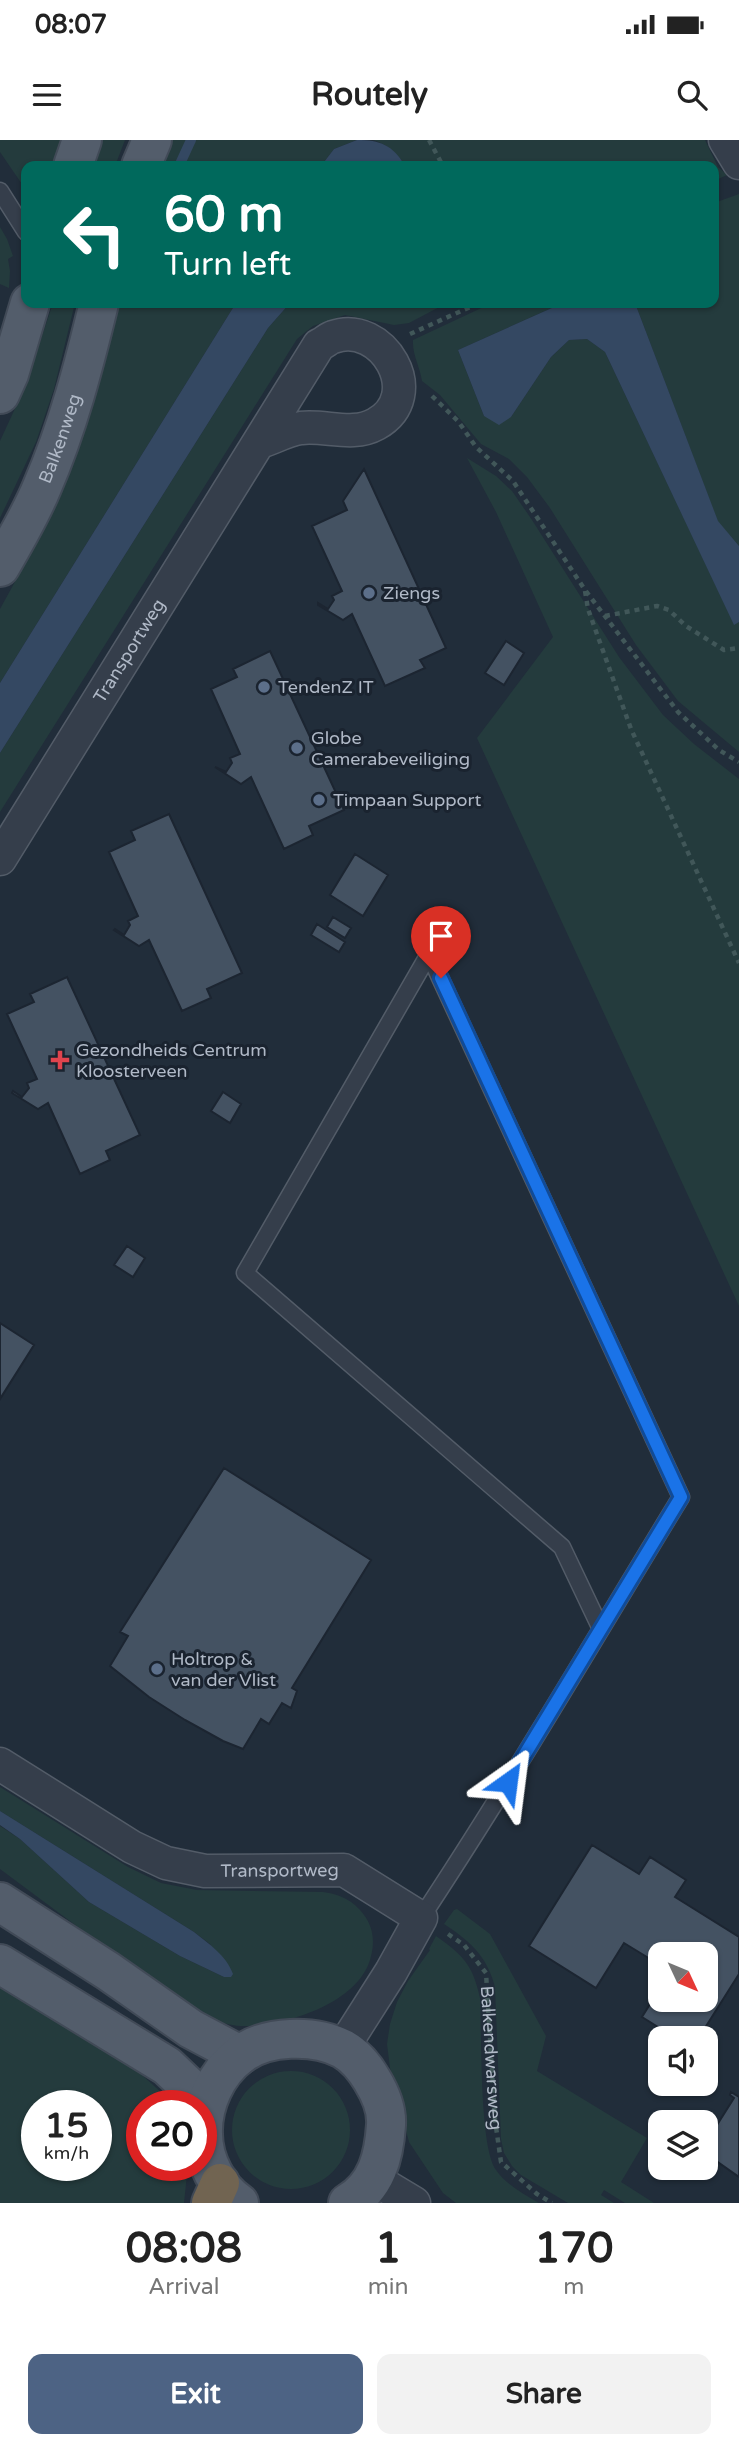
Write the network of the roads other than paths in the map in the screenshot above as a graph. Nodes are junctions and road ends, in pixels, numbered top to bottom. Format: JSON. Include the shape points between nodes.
{"nodes":[{"id":1,"x":82,"y":140,"type":"edge"},
{"id":2,"x":152,"y":140,"type":"edge"},
{"id":3,"x":725,"y":140,"type":"edge"},
{"id":4,"x":75,"y":161,"type":"edge"},
{"id":5,"x":143,"y":161,"type":"edge"},
{"id":6,"x":739,"y":163,"type":"edge"},
{"id":7,"x":0,"y":191,"type":"edge"},
{"id":8,"x":21,"y":224,"type":"edge"},
{"id":9,"x":29,"y":308,"type":"edge"},
{"id":10,"x":98,"y":308,"type":"edge"},
{"id":11,"x":0,"y":394,"type":"edge"},
{"id":12,"x":260,"y":442,"type":"junction"},
{"id":13,"x":0,"y":567,"type":"edge"},
{"id":14,"x":0,"y":859,"type":"edge"},
{"id":15,"x":601,"y":1629,"type":"junction"},
{"id":16,"x":0,"y":1765,"type":"edge"},
{"id":17,"x":0,"y":1902,"type":"edge"},
{"id":18,"x":421,"y":1918,"type":"junction"},
{"id":19,"x":0,"y":1964,"type":"edge"},
{"id":20,"x":342,"y":2049,"type":"junction"},
{"id":21,"x":240,"y":2054,"type":"junction"},
{"id":22,"x":192,"y":2090,"type":"edge"},
{"id":23,"x":213,"y":2090,"type":"edge"},
{"id":24,"x":361,"y":2191,"type":"edge"},
{"id":25,"x":414,"y":2203,"type":"edge"}],
"edges":[{"from":1,"to":4,"type":"main road"},
{"from":2,"to":5,"type":"main road"},
{"from":3,"to":6,"type":"street"},
{"from":7,"to":8,"type":"lane"},
{"from":9,"to":11,"type":"main road"},
{"from":10,"to":13,"type":"main road","name":"Balkenweg","via":[[82,372],[42,489]]},
{"from":12,"to":12,"type":"street","name":"Transportweg","via":[[301,428],[358,430],[380,422],[398,394],[396,365],[380,348],[359,336],[333,337],[320,345]]},
{"from":12,"to":14,"type":"street","name":"Transportweg"},
{"from":15,"to":15,"type":"lane","via":[[681,1497],[429,954],[246,1273],[562,1547]]},
{"from":15,"to":18,"type":"lane"},
{"from":16,"to":18,"type":"street","name":"Transportweg","via":[[132,1847],[166,1863],[205,1871],[344,1870]]},
{"from":17,"to":21,"type":"main road","via":[[191,2029]]},
{"from":18,"to":20,"type":"street"},
{"from":19,"to":22,"type":"main road","via":[[167,2066]]},
{"from":20,"to":21,"type":"main road","via":[[293,2038],[269,2041]]},
{"from":20,"to":24,"type":"main road","via":[[363,2066],[379,2092],[386,2121],[384,2149]]},
{"from":21,"to":23,"type":"main road"},
{"from":24,"to":25,"type":"street"}]}
